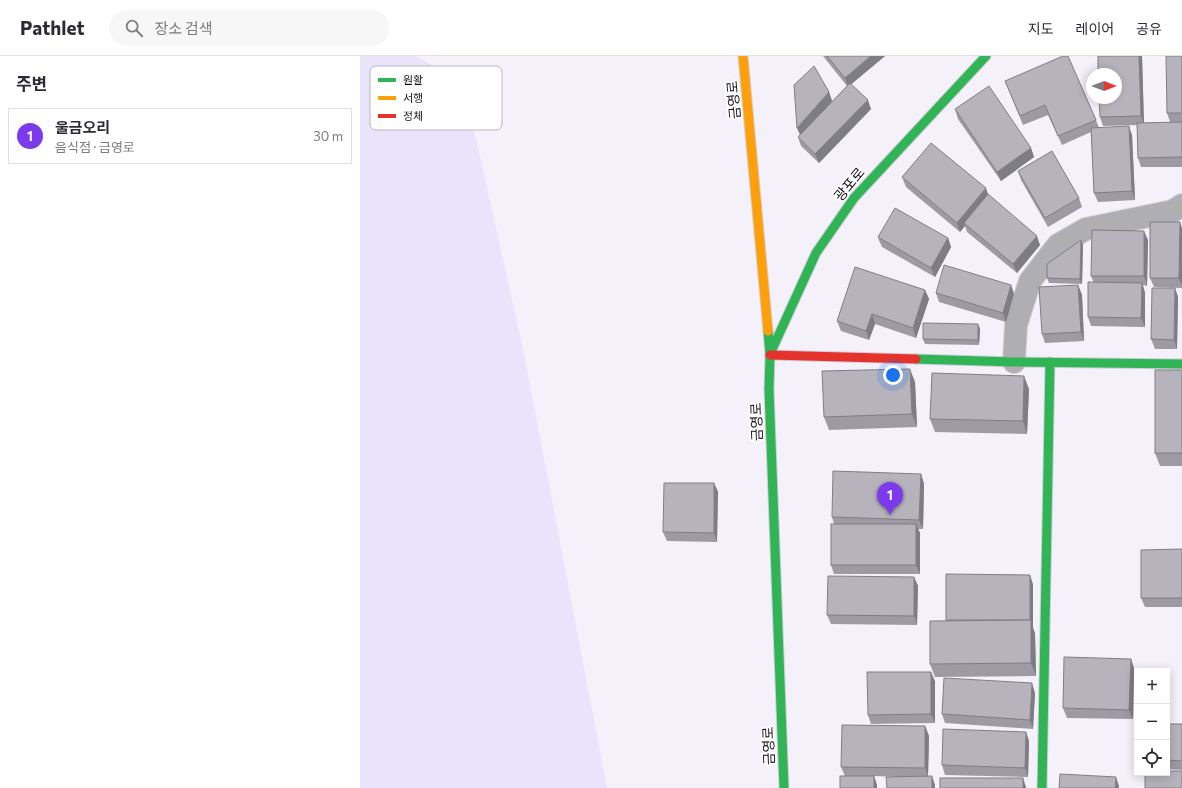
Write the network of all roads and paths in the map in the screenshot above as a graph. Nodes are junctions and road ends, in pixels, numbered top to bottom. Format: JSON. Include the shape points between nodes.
{"nodes":[{"id":1,"x":743,"y":56,"type":"edge"},
{"id":2,"x":986,"y":56,"type":"edge"},
{"id":3,"x":1182,"y":205,"type":"edge"},
{"id":4,"x":770,"y":355,"type":"junction"},
{"id":5,"x":1014,"y":362,"type":"junction"},
{"id":6,"x":1050,"y":362,"type":"junction"},
{"id":7,"x":1182,"y":364,"type":"edge"},
{"id":8,"x":784,"y":788,"type":"edge"},
{"id":9,"x":1042,"y":788,"type":"edge"}],
"edges":[{"from":1,"to":4,"type":"street","name":"금영로"},
{"from":2,"to":4,"type":"street","name":"광포로","via":[[854,198],[816,253]]},
{"from":3,"to":5,"type":"street","via":[[1173,211],[1086,230],[1058,246],[1030,281],[1016,325]]},
{"from":4,"to":5,"type":"street"},
{"from":4,"to":8,"type":"street","name":"금영로","via":[[769,389]]},
{"from":5,"to":6,"type":"street"},
{"from":6,"to":7,"type":"street"},
{"from":6,"to":9,"type":"street"}]}
